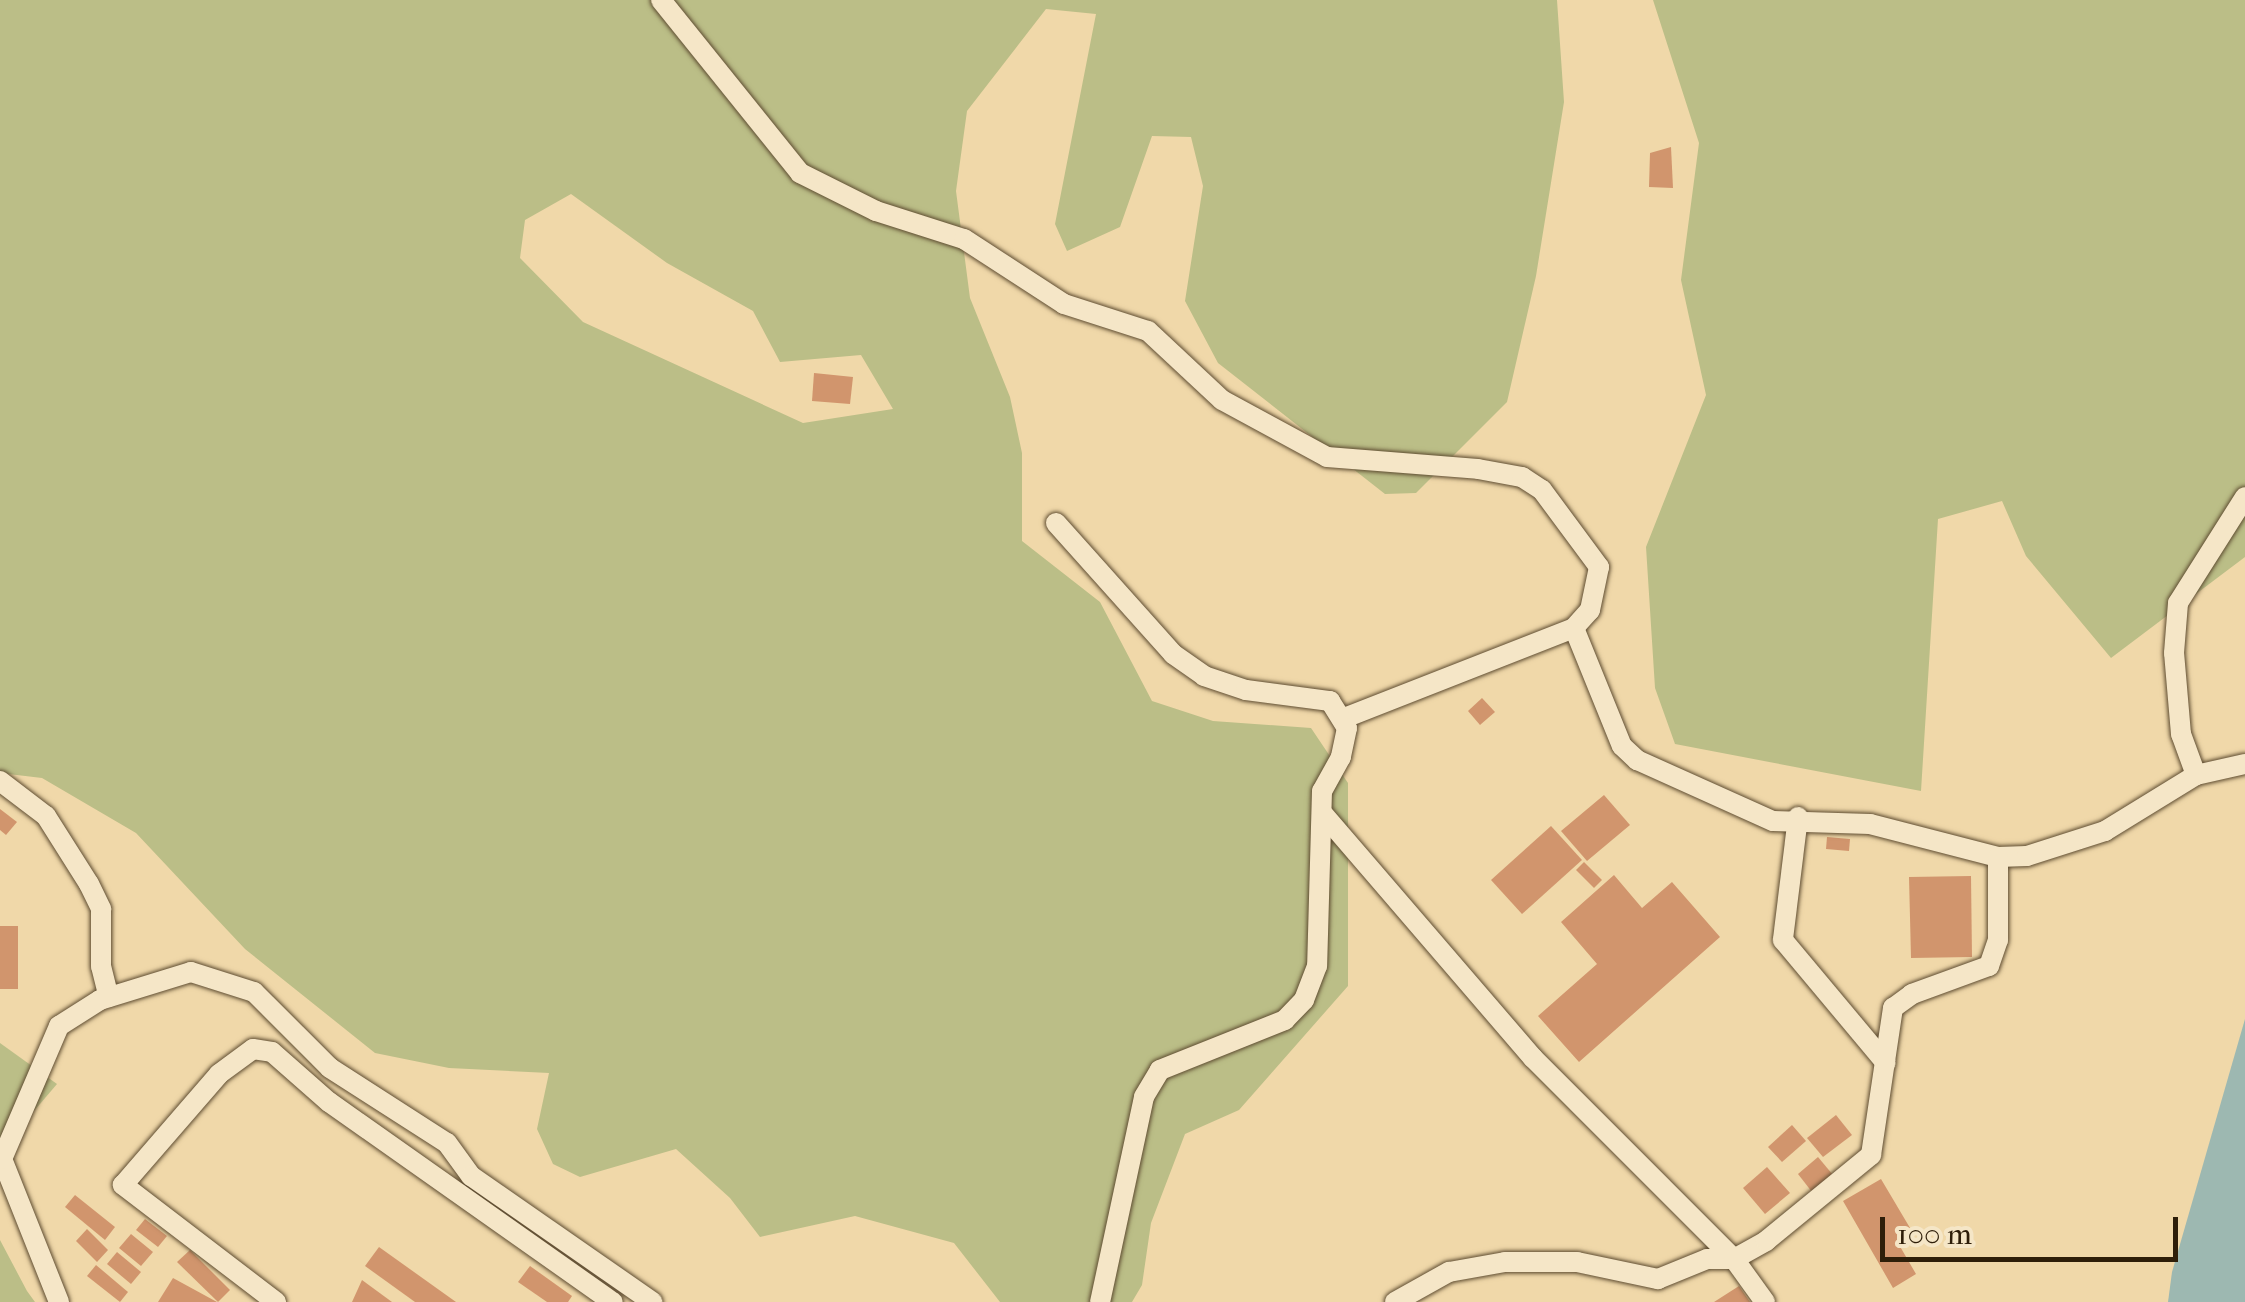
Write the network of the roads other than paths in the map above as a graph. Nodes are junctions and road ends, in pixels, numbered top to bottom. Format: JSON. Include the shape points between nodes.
{"nodes":[{"id":1,"x":661,"y":0,"type":"edge"},
{"id":2,"x":2245,"y":497,"type":"edge"},
{"id":3,"x":1056,"y":523,"type":"dead end"},
{"id":4,"x":1574,"y":628,"type":"junction"},
{"id":5,"x":1344,"y":718,"type":"junction"},
{"id":6,"x":2245,"y":764,"type":"edge"},
{"id":7,"x":2196,"y":775,"type":"junction"},
{"id":8,"x":0,"y":781,"type":"edge"},
{"id":9,"x":1324,"y":815,"type":"junction"},
{"id":10,"x":1798,"y":817,"type":"junction"},
{"id":11,"x":1998,"y":857,"type":"junction"},
{"id":12,"x":109,"y":997,"type":"junction"},
{"id":13,"x":1886,"y":1063,"type":"junction"},
{"id":14,"x":1734,"y":1259,"type":"junction"},
{"id":15,"x":60,"y":1302,"type":"edge"},
{"id":16,"x":276,"y":1302,"type":"edge"},
{"id":17,"x":612,"y":1302,"type":"edge"},
{"id":18,"x":652,"y":1302,"type":"edge"},
{"id":19,"x":1100,"y":1302,"type":"edge"},
{"id":20,"x":1395,"y":1302,"type":"edge"},
{"id":21,"x":1765,"y":1302,"type":"edge"}],
"edges":[{"from":1,"to":4,"type":"street","via":[[800,173],[876,211],[964,240],[1064,304],[1148,331],[1222,400],[1326,456],[1478,470],[1532,483],[1599,567],[1590,610]]},
{"from":2,"to":7,"type":"street","via":[[2178,603],[2174,653],[2182,734]]},
{"from":3,"to":5,"type":"street","via":[[1173,654],[1204,676],[1246,690],[1330,701]]},
{"from":4,"to":5,"type":"street"},
{"from":4,"to":10,"type":"street","via":[[1622,746],[1636,760],[1773,822]]},
{"from":5,"to":9,"type":"street","via":[[1342,757],[1322,791]]},
{"from":6,"to":7,"type":"street"},
{"from":7,"to":11,"type":"street","via":[[2105,831],[2027,856]]},
{"from":8,"to":12,"type":"street","via":[[46,816],[89,884],[101,910],[101,966]]},
{"from":9,"to":14,"type":"street","via":[[1532,1058]]},
{"from":9,"to":19,"type":"street","via":[[1318,966],[1304,1000],[1285,1020],[1160,1070],[1144,1098]]},
{"from":10,"to":11,"type":"street","via":[[1870,824]]},
{"from":10,"to":13,"type":"street","via":[[1784,940]]},
{"from":11,"to":13,"type":"street","via":[[1998,940],[1989,966],[1901,999],[1893,1008]]},
{"from":12,"to":15,"type":"street","via":[[60,1026],[2,1159]]},
{"from":12,"to":18,"type":"street","via":[[192,972],[254,992],[330,1068],[447,1144],[471,1176]]},
{"from":13,"to":14,"type":"street","via":[[1871,1155],[1766,1241]]},
{"from":14,"to":20,"type":"street","via":[[1708,1259],[1658,1278],[1577,1262],[1505,1262],[1449,1272]]},
{"from":14,"to":21,"type":"street"},
{"from":16,"to":17,"type":"street","via":[[124,1185],[219,1074],[253,1050],[272,1052],[361,1125]]}]}
